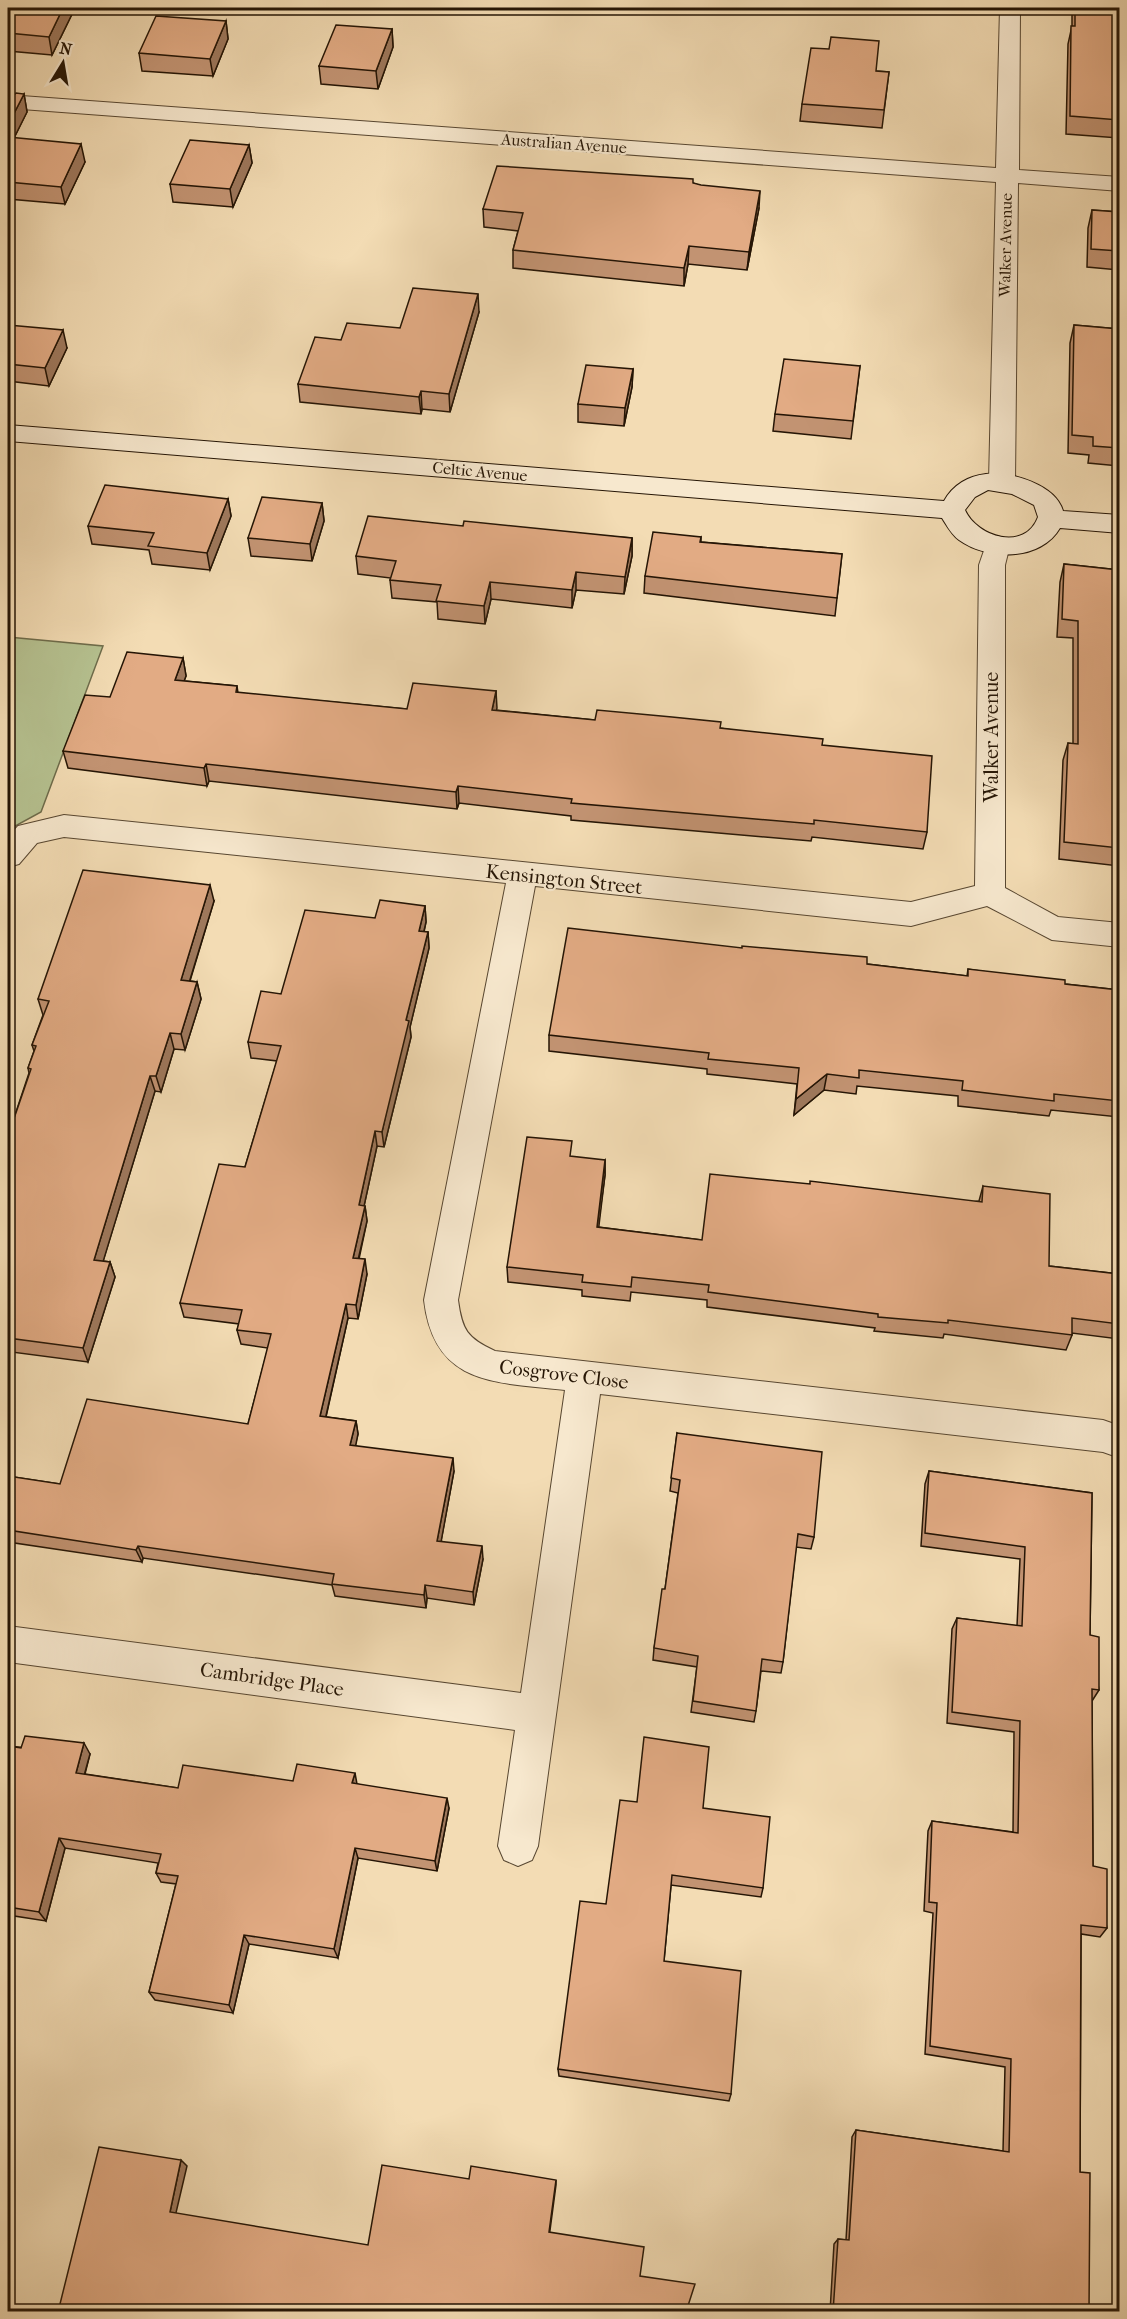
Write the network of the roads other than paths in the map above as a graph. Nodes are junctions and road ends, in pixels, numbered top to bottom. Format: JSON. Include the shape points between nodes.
{"nodes":[{"id":1,"x":1010,"y":8,"type":"edge"},
{"id":2,"x":8,"y":102,"type":"edge"},
{"id":3,"x":1006,"y":175,"type":"junction"},
{"id":4,"x":1119,"y":184,"type":"edge"},
{"id":5,"x":8,"y":433,"type":"edge"},
{"id":6,"x":1002,"y":482,"type":"junction"},
{"id":7,"x":952,"y":510,"type":"junction"},
{"id":8,"x":1051,"y":519,"type":"junction"},
{"id":9,"x":1119,"y":524,"type":"edge"},
{"id":10,"x":997,"y":545,"type":"junction"},
{"id":11,"x":8,"y":856,"type":"edge"},
{"id":12,"x":522,"y":876,"type":"junction"},
{"id":13,"x":990,"y":894,"type":"junction"},
{"id":14,"x":1119,"y":935,"type":"edge"},
{"id":15,"x":585,"y":1377,"type":"junction"},
{"id":16,"x":1119,"y":1442,"type":"edge"},
{"id":17,"x":8,"y":1644,"type":"edge"},
{"id":18,"x":537,"y":1714,"type":"junction"},
{"id":19,"x":518,"y":1846,"type":"dead end"}],
"edges":[{"from":1,"to":3,"type":"street","name":"Walker Avenue"},
{"from":2,"to":3,"type":"street","name":"Australian Avenue"},
{"from":3,"to":4,"type":"street","name":"Australian Avenue"},
{"from":3,"to":6,"type":"street","name":"Walker Avenue"},
{"from":5,"to":7,"type":"street","name":"Celtic Avenue"},
{"from":6,"to":7,"type":"street","via":[[970,486],[957,497]]},
{"from":6,"to":8,"type":"street","via":[[1021,486],[1042,498]]},
{"from":7,"to":10,"type":"street","via":[[958,525],[969,535]]},
{"from":8,"to":9,"type":"street"},
{"from":8,"to":10,"type":"street","via":[[1047,530],[1034,540]]},
{"from":10,"to":13,"type":"street","name":"Walker Avenue","via":[[992,565]]},
{"from":11,"to":12,"type":"street","name":"Kensington Street","via":[[28,834],[64,826]]},
{"from":12,"to":13,"type":"street","name":"Kensington Street","via":[[911,914]]},
{"from":12,"to":15,"type":"street","name":"Cosgrove Close","via":[[441,1300],[443,1328],[463,1355],[493,1366]]},
{"from":13,"to":14,"type":"street","via":[[1052,928]]},
{"from":15,"to":16,"type":"street","name":"Cosgrove Close","via":[[1103,1436]]},
{"from":15,"to":18,"type":"street"},
{"from":17,"to":18,"type":"street","name":"Cambridge Place"},
{"from":18,"to":19,"type":"street"}]}
